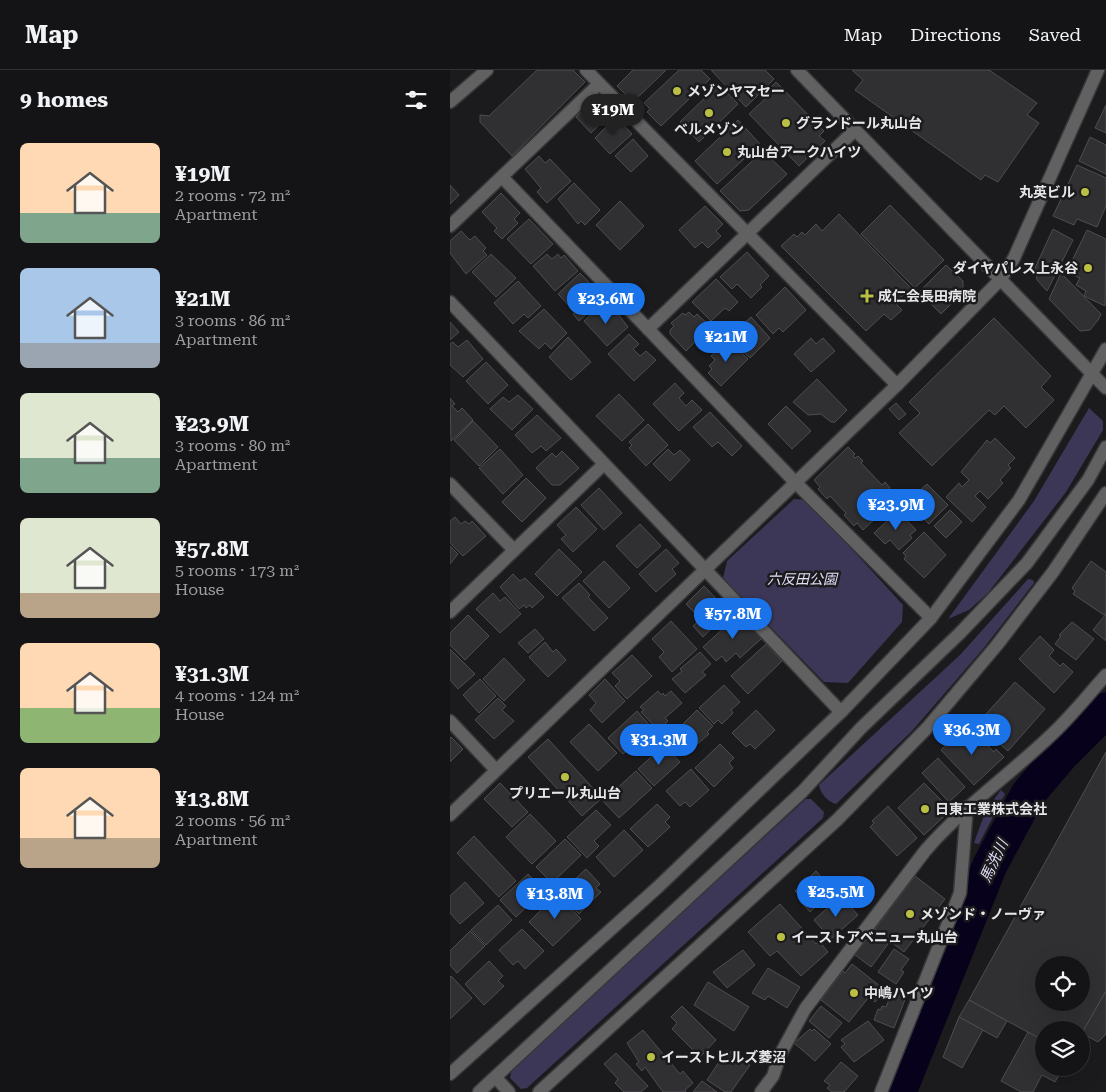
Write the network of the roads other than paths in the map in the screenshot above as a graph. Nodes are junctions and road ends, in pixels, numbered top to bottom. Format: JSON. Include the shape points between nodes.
{"nodes":[{"id":1,"x":487,"y":70,"type":"edge"},
{"id":2,"x":586,"y":70,"type":"edge"},
{"id":3,"x":797,"y":70,"type":"edge"},
{"id":4,"x":1098,"y":70,"type":"edge"},
{"id":5,"x":599,"y":84,"type":"junction"},
{"id":6,"x":450,"y":102,"type":"edge"},
{"id":7,"x":855,"y":130,"type":"junction"},
{"id":8,"x":502,"y":176,"type":"junction"},
{"id":9,"x":450,"y":226,"type":"edge"},
{"id":10,"x":746,"y":234,"type":"junction"},
{"id":11,"x":1000,"y":280,"type":"junction"},
{"id":12,"x":450,"y":302,"type":"edge"},
{"id":13,"x":648,"y":328,"type":"junction"},
{"id":14,"x":1106,"y":349,"type":"edge"},
{"id":15,"x":1093,"y":375,"type":"junction"},
{"id":16,"x":897,"y":385,"type":"junction"},
{"id":17,"x":1106,"y":388,"type":"edge"},
{"id":18,"x":1106,"y":447,"type":"edge"},
{"id":19,"x":604,"y":464,"type":"junction"},
{"id":20,"x":795,"y":482,"type":"junction"},
{"id":21,"x":450,"y":484,"type":"edge"},
{"id":22,"x":1106,"y":493,"type":"edge"},
{"id":23,"x":514,"y":550,"type":"junction"},
{"id":24,"x":705,"y":569,"type":"junction"},
{"id":25,"x":450,"y":612,"type":"edge"},
{"id":26,"x":931,"y":618,"type":"junction"},
{"id":27,"x":1106,"y":675,"type":"edge"},
{"id":28,"x":841,"y":712,"type":"junction"},
{"id":29,"x":450,"y":721,"type":"edge"},
{"id":30,"x":496,"y":770,"type":"junction"},
{"id":31,"x":967,"y":807,"type":"junction"},
{"id":32,"x":450,"y":815,"type":"edge"},
{"id":33,"x":450,"y":1074,"type":"edge"},
{"id":34,"x":496,"y":1078,"type":"junction"},
{"id":35,"x":479,"y":1092,"type":"edge"},
{"id":36,"x":509,"y":1092,"type":"edge"},
{"id":37,"x":539,"y":1092,"type":"edge"},
{"id":38,"x":761,"y":1092,"type":"edge"},
{"id":39,"x":881,"y":1092,"type":"edge"}],
"edges":[{"from":1,"to":6,"type":"street"},
{"from":2,"to":5,"type":"street"},
{"from":3,"to":7,"type":"street"},
{"from":4,"to":11,"type":"street","via":[[1014,258]]},
{"from":5,"to":8,"type":"street"},
{"from":5,"to":10,"type":"street"},
{"from":7,"to":10,"type":"street"},
{"from":7,"to":11,"type":"street"},
{"from":8,"to":9,"type":"street"},
{"from":8,"to":13,"type":"street"},
{"from":10,"to":13,"type":"street"},
{"from":10,"to":16,"type":"street"},
{"from":11,"to":15,"type":"street"},
{"from":11,"to":16,"type":"street"},
{"from":12,"to":19,"type":"street"},
{"from":13,"to":20,"type":"street"},
{"from":14,"to":15,"type":"street"},
{"from":15,"to":17,"type":"street"},
{"from":15,"to":26,"type":"street","via":[[1019,500]]},
{"from":16,"to":20,"type":"street"},
{"from":18,"to":34,"type":"street","via":[[1088,480],[1027,563],[960,634],[861,728],[802,792]]},
{"from":19,"to":23,"type":"street"},
{"from":19,"to":24,"type":"street"},
{"from":20,"to":24,"type":"street"},
{"from":20,"to":26,"type":"street"},
{"from":21,"to":23,"type":"street"},
{"from":22,"to":37,"type":"street","via":[[1053,572],[927,728],[837,820]]},
{"from":23,"to":25,"type":"street"},
{"from":24,"to":28,"type":"street"},
{"from":24,"to":30,"type":"street"},
{"from":26,"to":28,"type":"street"},
{"from":27,"to":31,"type":"street","via":[[1051,736]]},
{"from":28,"to":33,"type":"street","via":[[658,887]]},
{"from":29,"to":30,"type":"street"},
{"from":30,"to":32,"type":"street"},
{"from":31,"to":38,"type":"street","via":[[925,851],[819,988],[781,1053],[773,1076]]},
{"from":31,"to":39,"type":"street","via":[[960,893]]},
{"from":34,"to":35,"type":"street"},
{"from":34,"to":36,"type":"street"}]}
